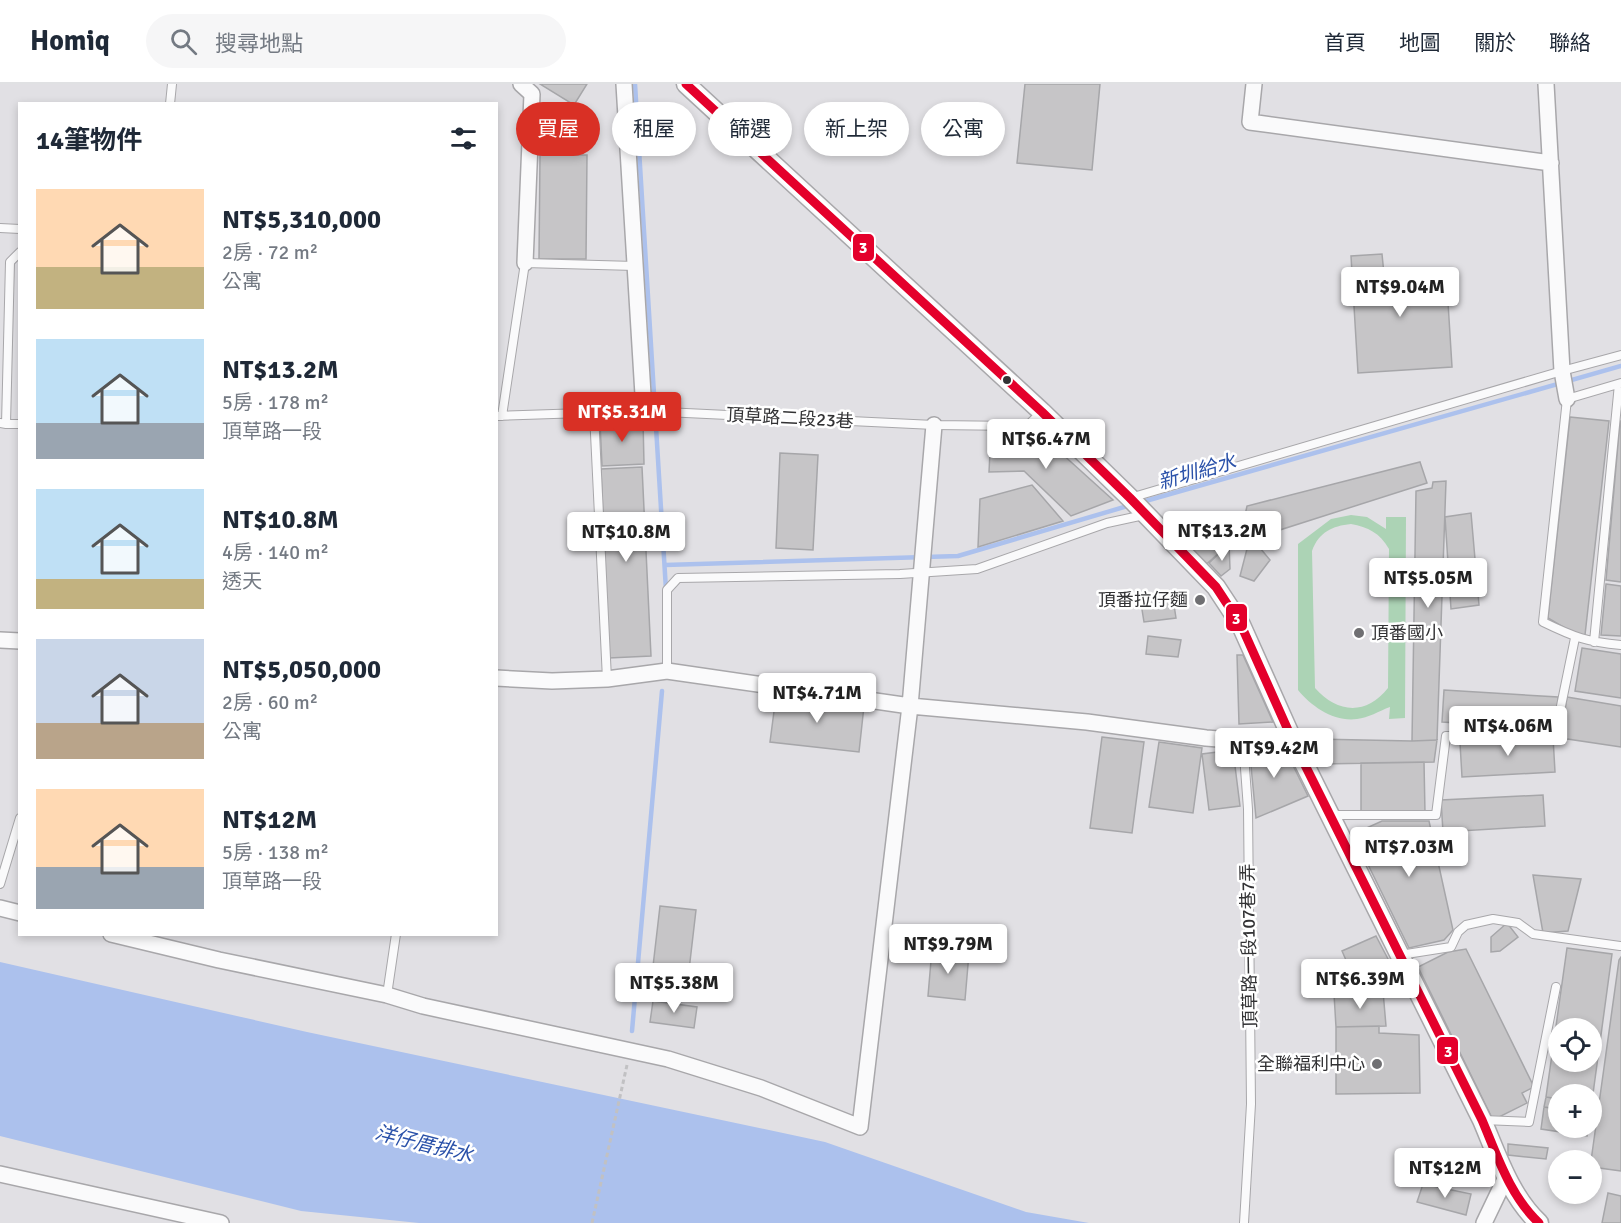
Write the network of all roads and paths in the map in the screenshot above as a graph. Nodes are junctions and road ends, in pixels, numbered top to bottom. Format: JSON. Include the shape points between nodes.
{"nodes":[{"id":1,"x":172,"y":84,"type":"edge"},
{"id":2,"x":521,"y":84,"type":"edge"},
{"id":3,"x":624,"y":84,"type":"edge"},
{"id":4,"x":686,"y":84,"type":"edge"},
{"id":5,"x":1254,"y":84,"type":"edge"},
{"id":6,"x":1546,"y":84,"type":"edge"},
{"id":7,"x":170,"y":102,"type":"edge"},
{"id":8,"x":1551,"y":163,"type":"junction"},
{"id":9,"x":0,"y":228,"type":"edge"},
{"id":10,"x":18,"y":229,"type":"edge"},
{"id":11,"x":18,"y":254,"type":"edge"},
{"id":12,"x":525,"y":263,"type":"junction"},
{"id":13,"x":635,"y":266,"type":"junction"},
{"id":14,"x":1621,"y":355,"type":"edge"},
{"id":15,"x":4,"y":358,"type":"edge"},
{"id":16,"x":1562,"y":371,"type":"junction"},
{"id":17,"x":1620,"y":384,"type":"edge"},
{"id":18,"x":1567,"y":399,"type":"junction"},
{"id":19,"x":644,"y":411,"type":"junction"},
{"id":20,"x":1042,"y":412,"type":"junction"},
{"id":21,"x":594,"y":413,"type":"junction"},
{"id":22,"x":499,"y":416,"type":"edge"},
{"id":23,"x":3,"y":423,"type":"edge"},
{"id":24,"x":18,"y":424,"type":"edge"},
{"id":25,"x":934,"y":425,"type":"junction"},
{"id":26,"x":1130,"y":498,"type":"junction"},
{"id":27,"x":1146,"y":514,"type":"junction"},
{"id":28,"x":922,"y":573,"type":"junction"},
{"id":29,"x":1575,"y":638,"type":"junction"},
{"id":30,"x":0,"y":640,"type":"edge"},
{"id":31,"x":18,"y":641,"type":"edge"},
{"id":32,"x":1594,"y":642,"type":"junction"},
{"id":33,"x":1621,"y":645,"type":"edge"},
{"id":34,"x":667,"y":670,"type":"junction"},
{"id":35,"x":498,"y":678,"type":"edge"},
{"id":36,"x":607,"y":679,"type":"junction"},
{"id":37,"x":910,"y":706,"type":"junction"},
{"id":38,"x":1292,"y":739,"type":"junction"},
{"id":39,"x":1243,"y":741,"type":"junction"},
{"id":40,"x":1330,"y":815,"type":"junction"},
{"id":41,"x":18,"y":825,"type":"edge"},
{"id":42,"x":0,"y":884,"type":"edge"},
{"id":43,"x":0,"y":908,"type":"edge"},
{"id":44,"x":18,"y":912,"type":"edge"},
{"id":45,"x":119,"y":936,"type":"edge"},
{"id":46,"x":396,"y":936,"type":"edge"},
{"id":47,"x":1620,"y":946,"type":"edge"},
{"id":48,"x":1398,"y":955,"type":"junction"},
{"id":49,"x":1556,"y":987,"type":"dead end"},
{"id":50,"x":387,"y":995,"type":"junction"},
{"id":51,"x":630,"y":1051,"type":"junction"},
{"id":52,"x":1482,"y":1120,"type":"junction"},
{"id":53,"x":0,"y":1174,"type":"edge"},
{"id":54,"x":1506,"y":1178,"type":"junction"},
{"id":55,"x":221,"y":1223,"type":"edge"},
{"id":56,"x":592,"y":1223,"type":"edge"},
{"id":57,"x":1244,"y":1223,"type":"edge"},
{"id":58,"x":1484,"y":1223,"type":"edge"},
{"id":59,"x":1539,"y":1223,"type":"edge"}],
"edges":[{"from":1,"to":7,"type":"lane"},
{"from":2,"to":12,"type":"street","via":[[532,94]]},
{"from":3,"to":13,"type":"street"},
{"from":4,"to":20,"type":"street"},
{"from":5,"to":8,"type":"street","via":[[1250,122]]},
{"from":6,"to":8,"type":"street"},
{"from":8,"to":16,"type":"street"},
{"from":9,"to":10,"type":"lane"},
{"from":11,"to":15,"type":"lane","via":[[10,262]]},
{"from":12,"to":13,"type":"lane"},
{"from":12,"to":22,"type":"lane"},
{"from":13,"to":19,"type":"street"},
{"from":14,"to":16,"type":"lane"},
{"from":15,"to":23,"type":"lane"},
{"from":16,"to":18,"type":"street"},
{"from":16,"to":26,"type":"lane"},
{"from":17,"to":18,"type":"lane"},
{"from":17,"to":32,"type":"lane"},
{"from":18,"to":29,"type":"lane","via":[[1543,622]]},
{"from":19,"to":21,"type":"lane","name":"頂草路二段23巷"},
{"from":19,"to":25,"type":"lane","name":"頂草路二段23巷"},
{"from":20,"to":25,"type":"lane","name":"頂草路二段23巷","via":[[1027,426]]},
{"from":20,"to":26,"type":"street"},
{"from":21,"to":22,"type":"lane","name":"頂草路二段23巷"},
{"from":21,"to":36,"type":"lane"},
{"from":23,"to":24,"type":"lane"},
{"from":25,"to":28,"type":"street"},
{"from":26,"to":27,"type":"street"},
{"from":27,"to":28,"type":"lane","via":[[1107,523],[977,569]]},
{"from":27,"to":38,"type":"street","via":[[1230,606]]},
{"from":28,"to":34,"type":"lane","via":[[678,578],[667,590]]},
{"from":28,"to":37,"type":"street"},
{"from":29,"to":32,"type":"lane"},
{"from":29,"to":40,"type":"lane","via":[[1556,735],[1446,735],[1436,815]]},
{"from":30,"to":31,"type":"street"},
{"from":32,"to":33,"type":"lane"},
{"from":34,"to":36,"type":"street"},
{"from":34,"to":37,"type":"street"},
{"from":35,"to":36,"type":"street"},
{"from":37,"to":39,"type":"street"},
{"from":37,"to":51,"type":"street","via":[[860,1126],[761,1088]]},
{"from":38,"to":39,"type":"street"},
{"from":38,"to":40,"type":"street"},
{"from":39,"to":57,"type":"lane","name":"頂草路一段107巷7弄","via":[[1248,809],[1251,1104]]},
{"from":40,"to":48,"type":"street"},
{"from":41,"to":42,"type":"lane"},
{"from":43,"to":44,"type":"street"},
{"from":45,"to":50,"type":"street"},
{"from":46,"to":50,"type":"lane"},
{"from":47,"to":48,"type":"lane","via":[[1533,934],[1518,923],[1493,919],[1466,925],[1451,947]]},
{"from":48,"to":52,"type":"street"},
{"from":49,"to":52,"type":"lane","via":[[1530,1122]]},
{"from":50,"to":51,"type":"street"},
{"from":51,"to":56,"type":"path"},
{"from":52,"to":54,"type":"street"},
{"from":53,"to":55,"type":"street"},
{"from":54,"to":58,"type":"street"},
{"from":54,"to":59,"type":"street"}]}
